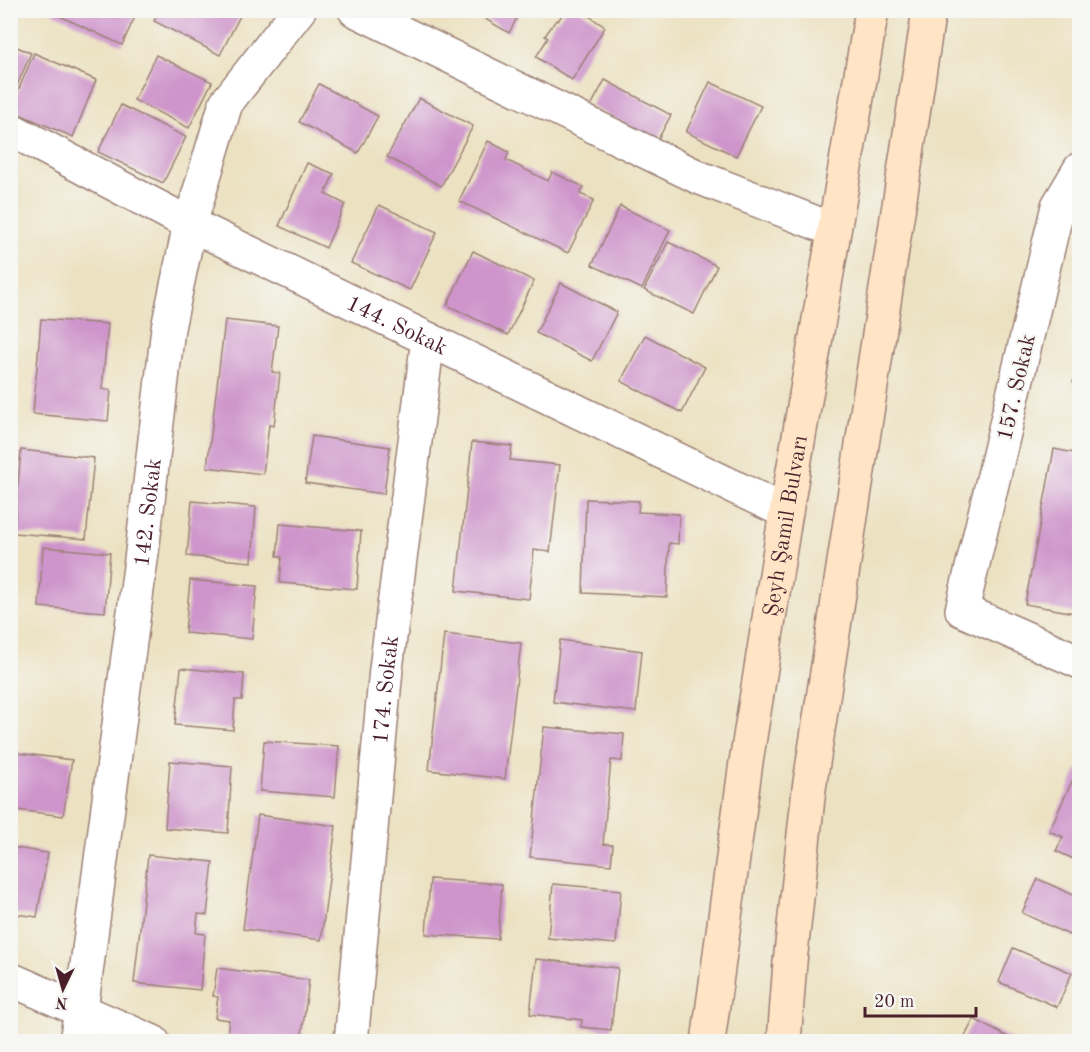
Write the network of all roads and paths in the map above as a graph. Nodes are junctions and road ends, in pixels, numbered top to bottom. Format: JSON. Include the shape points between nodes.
{"nodes":[{"id":1,"x":299,"y":10,"type":"edge"},
{"id":2,"x":355,"y":10,"type":"edge"},
{"id":3,"x":873,"y":10,"type":"edge"},
{"id":4,"x":929,"y":10,"type":"edge"},
{"id":5,"x":10,"y":129,"type":"edge"},
{"id":6,"x":1080,"y":169,"type":"edge"},
{"id":7,"x":190,"y":224,"type":"junction"},
{"id":8,"x":834,"y":230,"type":"junction"},
{"id":9,"x":428,"y":339,"type":"junction"},
{"id":10,"x":786,"y":512,"type":"junction"},
{"id":11,"x":1080,"y":662,"type":"edge"},
{"id":12,"x":10,"y":979,"type":"edge"},
{"id":13,"x":79,"y":1026,"type":"edge"},
{"id":14,"x":153,"y":1041,"type":"edge"},
{"id":15,"x":351,"y":1041,"type":"edge"},
{"id":16,"x":708,"y":1041,"type":"edge"},
{"id":17,"x":784,"y":1041,"type":"edge"}],
"edges":[{"from":1,"to":7,"type":"street","name":"142. Sokak","via":[[226,103]]},
{"from":2,"to":8,"type":"street","via":[[698,177]]},
{"from":3,"to":8,"type":"main road","name":"Şeyh Şamil Bulvarı"},
{"from":4,"to":17,"type":"main road","via":[[809,789]]},
{"from":5,"to":7,"type":"street","name":"144. Sokak"},
{"from":6,"to":11,"type":"street","name":"157. Sokak","via":[[1058,206],[962,610]]},
{"from":7,"to":9,"type":"street","name":"144. Sokak"},
{"from":7,"to":13,"type":"street","name":"142. Sokak","via":[[168,328]]},
{"from":8,"to":10,"type":"main road","name":"Şeyh Şamil Bulvarı"},
{"from":9,"to":10,"type":"street","name":"144. Sokak"},
{"from":9,"to":15,"type":"street","name":"174. Sokak","via":[[386,669]]},
{"from":10,"to":16,"type":"main road","name":"Şeyh Şamil Bulvarı","via":[[746,762]]},
{"from":12,"to":13,"type":"street"},
{"from":13,"to":14,"type":"street"}]}
